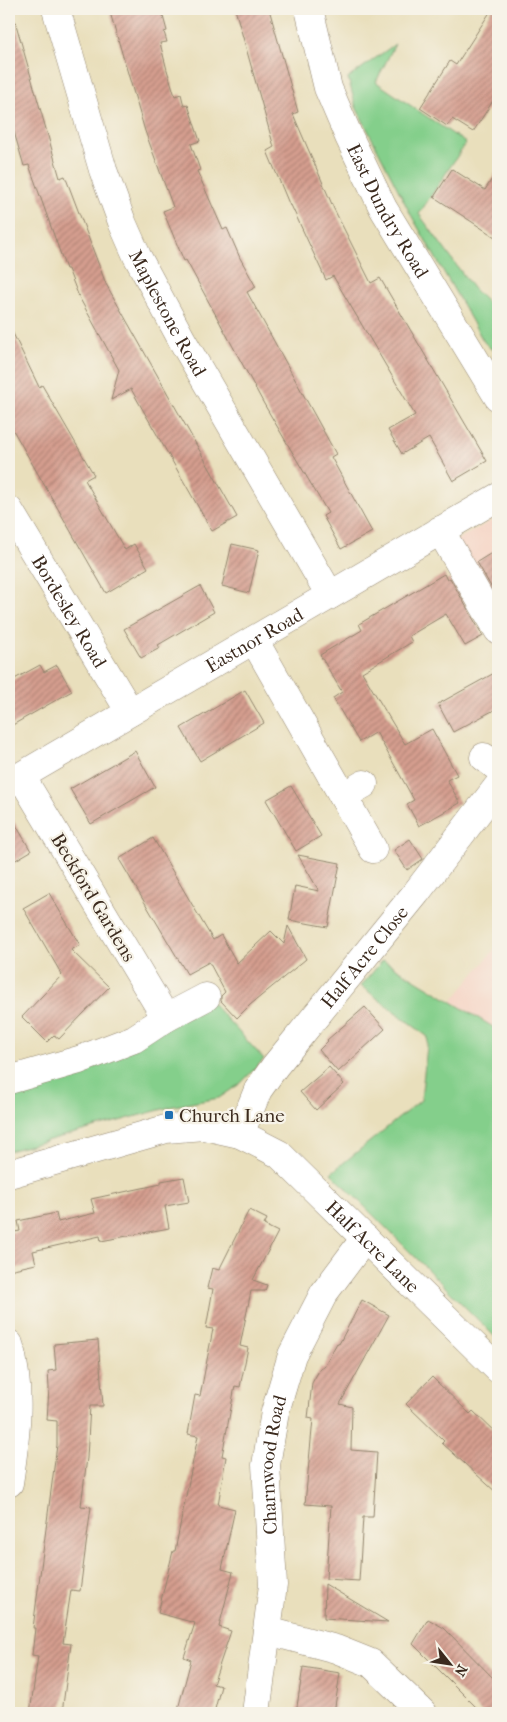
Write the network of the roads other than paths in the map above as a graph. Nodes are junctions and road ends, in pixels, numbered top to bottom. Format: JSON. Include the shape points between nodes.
{"nodes":[{"id":1,"x":56,"y":9,"type":"edge"},
{"id":2,"x":309,"y":9,"type":"edge"},
{"id":3,"x":497,"y":391,"type":"edge"},
{"id":4,"x":498,"y":497,"type":"edge"},
{"id":5,"x":9,"y":510,"type":"edge"},
{"id":6,"x":440,"y":530,"type":"junction"},
{"id":7,"x":330,"y":595,"type":"junction"},
{"id":8,"x":498,"y":630,"type":"edge"},
{"id":9,"x":254,"y":640,"type":"junction"},
{"id":10,"x":130,"y":712,"type":"junction"},
{"id":11,"x":15,"y":779,"type":"edge"},
{"id":12,"x":498,"y":786,"type":"edge"},
{"id":13,"x":373,"y":849,"type":"dead end"},
{"id":14,"x":206,"y":997,"type":"dead end"},
{"id":15,"x":166,"y":1018,"type":"junction"},
{"id":16,"x":9,"y":1080,"type":"edge"},
{"id":17,"x":240,"y":1134,"type":"junction"},
{"id":18,"x":9,"y":1174,"type":"edge"},
{"id":19,"x":365,"y":1238,"type":"junction"},
{"id":20,"x":9,"y":1344,"type":"edge"},
{"id":21,"x":498,"y":1369,"type":"edge"},
{"id":22,"x":9,"y":1483,"type":"edge"},
{"id":23,"x":268,"y":1631,"type":"junction"},
{"id":24,"x":256,"y":1713,"type":"edge"},
{"id":25,"x":423,"y":1713,"type":"edge"}],
"edges":[{"from":1,"to":7,"type":"street","name":"Maplestone Road","via":[[103,170],[137,256]]},
{"from":2,"to":3,"type":"street","name":"East Dundry Road","via":[[328,88],[382,208]]},
{"from":4,"to":6,"type":"street","name":"Eastnor Road"},
{"from":5,"to":10,"type":"street","name":"Bordesley Road"},
{"from":6,"to":7,"type":"street","name":"Eastnor Road"},
{"from":6,"to":8,"type":"street"},
{"from":7,"to":9,"type":"street","name":"Eastnor Road"},
{"from":9,"to":10,"type":"street","name":"Eastnor Road"},
{"from":9,"to":13,"type":"street","via":[[353,790]]},
{"from":10,"to":11,"type":"street","name":"Eastnor Road"},
{"from":11,"to":15,"type":"street","name":"Beckford Gardens"},
{"from":12,"to":17,"type":"street","name":"Half Acre Close","via":[[416,893],[275,1066],[258,1090]]},
{"from":14,"to":15,"type":"street"},
{"from":15,"to":16,"type":"street","via":[[134,1039],[80,1060]]},
{"from":17,"to":18,"type":"street","via":[[204,1126],[166,1129]]},
{"from":17,"to":19,"type":"street","name":"Half Acre Lane","via":[[279,1154]]},
{"from":19,"to":21,"type":"street","name":"Half Acre Lane"},
{"from":19,"to":23,"type":"street","name":"Charnwood Road","via":[[324,1292],[292,1355],[275,1412],[266,1465],[273,1585]]},
{"from":20,"to":22,"type":"street","via":[[17,1393]]},
{"from":23,"to":24,"type":"street","name":"Charnwood Road"},
{"from":23,"to":25,"type":"street","via":[[336,1649],[371,1664]]}]}
